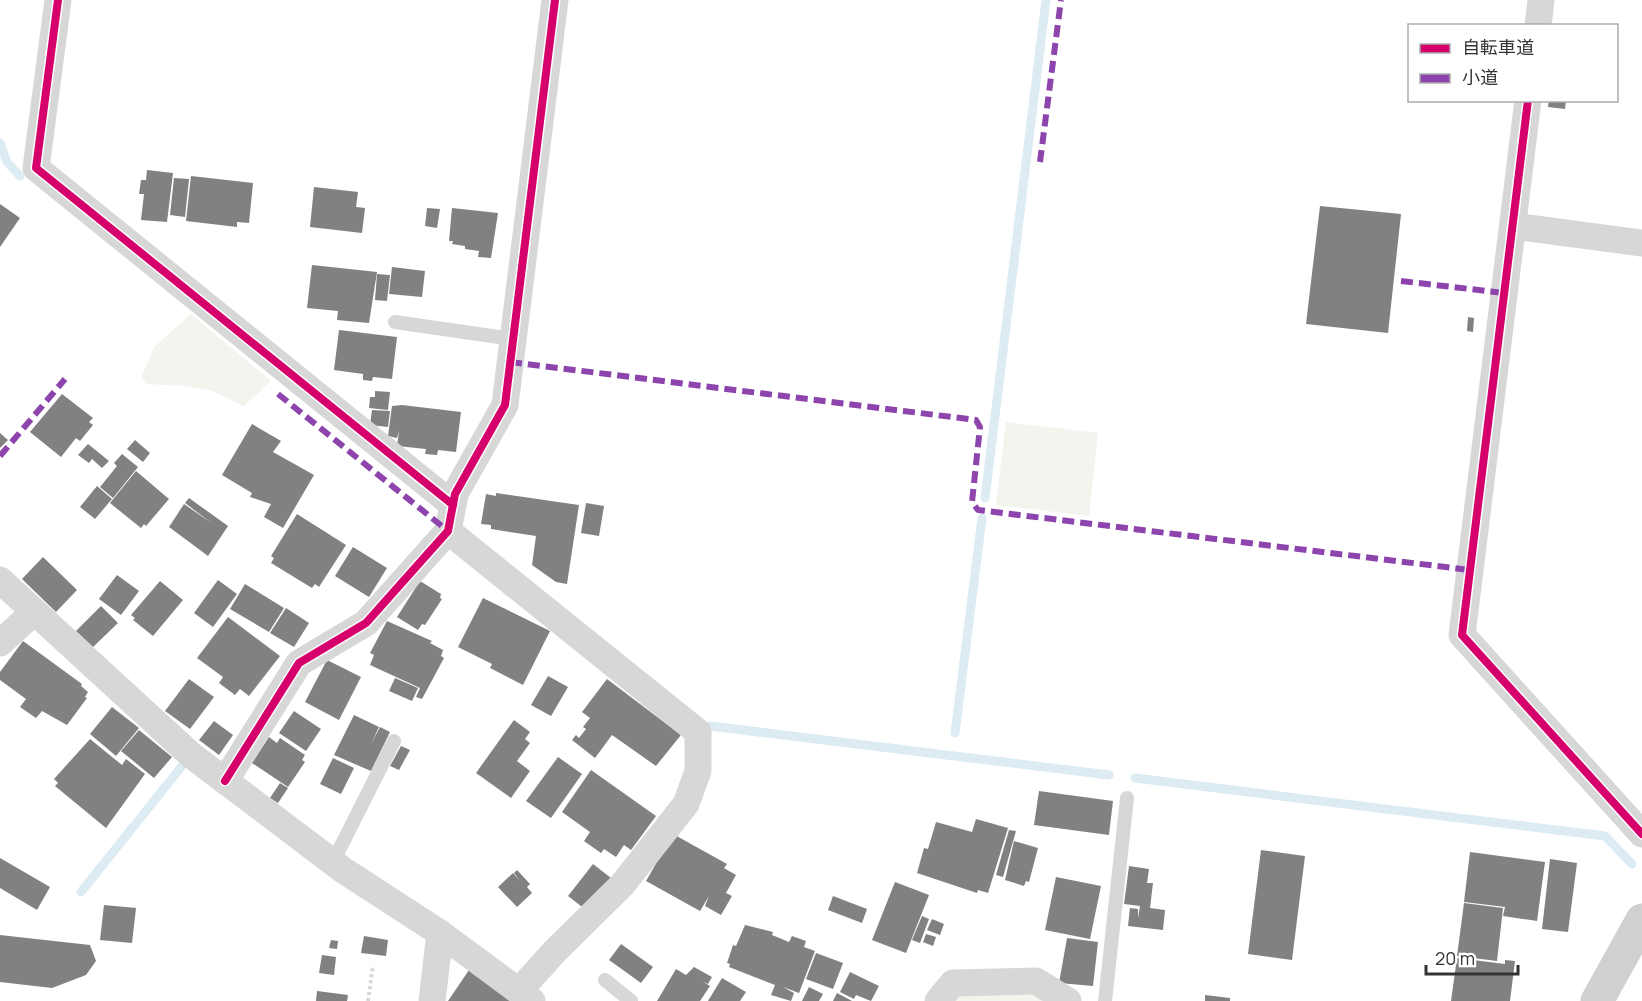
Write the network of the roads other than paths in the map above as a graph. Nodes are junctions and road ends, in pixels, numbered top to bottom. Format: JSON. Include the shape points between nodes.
{"nodes":[{"id":1,"x":58,"y":0,"type":"edge"},
{"id":2,"x":555,"y":0,"type":"edge"},
{"id":3,"x":1541,"y":0,"type":"edge"},
{"id":4,"x":1538,"y":24,"type":"edge"},
{"id":5,"x":1528,"y":102,"type":"edge"},
{"id":6,"x":1513,"y":226,"type":"junction"},
{"id":7,"x":1642,"y":243,"type":"edge"},
{"id":8,"x":395,"y":322,"type":"dead end"},
{"id":9,"x":513,"y":339,"type":"junction"},
{"id":10,"x":453,"y":505,"type":"junction"},
{"id":11,"x":448,"y":531,"type":"junction"},
{"id":12,"x":0,"y":580,"type":"edge"},
{"id":13,"x":33,"y":613,"type":"junction"},
{"id":14,"x":0,"y":643,"type":"edge"},
{"id":15,"x":394,"y":741,"type":"dead end"},
{"id":16,"x":225,"y":781,"type":"junction"},
{"id":17,"x":1127,"y":798,"type":"dead end"},
{"id":18,"x":1642,"y":834,"type":"edge"},
{"id":19,"x":333,"y":862,"type":"junction"},
{"id":20,"x":1642,"y":920,"type":"edge"},
{"id":21,"x":440,"y":933,"type":"junction"},
{"id":22,"x":605,"y":980,"type":"dead end"},
{"id":23,"x":526,"y":996,"type":"edge"},
{"id":24,"x":432,"y":1001,"type":"edge"},
{"id":25,"x":632,"y":1001,"type":"edge"},
{"id":26,"x":938,"y":1001,"type":"edge"},
{"id":27,"x":1068,"y":1001,"type":"edge"},
{"id":28,"x":1105,"y":1001,"type":"edge"},
{"id":29,"x":1598,"y":1001,"type":"edge"}],
"edges":[{"from":1,"to":10,"type":"street","via":[[36,168]]},
{"from":2,"to":9,"type":"street"},
{"from":3,"to":4,"type":"street"},
{"from":5,"to":6,"type":"street"},
{"from":6,"to":7,"type":"street"},
{"from":6,"to":18,"type":"street","via":[[1462,635]]},
{"from":8,"to":9,"type":"lane"},
{"from":9,"to":10,"type":"street","via":[[505,405],[455,494]]},
{"from":10,"to":11,"type":"street"},
{"from":11,"to":16,"type":"street","via":[[366,623],[299,663]]},
{"from":11,"to":23,"type":"street","via":[[698,732],[699,737],[698,771],[686,804],[622,885],[555,951]]},
{"from":12,"to":13,"type":"street"},
{"from":13,"to":14,"type":"street"},
{"from":13,"to":16,"type":"street"},
{"from":15,"to":19,"type":"lane"},
{"from":16,"to":19,"type":"street"},
{"from":17,"to":28,"type":"lane"},
{"from":19,"to":21,"type":"street"},
{"from":20,"to":29,"type":"main road"},
{"from":21,"to":23,"type":"street"},
{"from":21,"to":24,"type":"street"},
{"from":22,"to":25,"type":"lane"},
{"from":26,"to":27,"type":"street","via":[[953,983],[1036,981]]}]}
